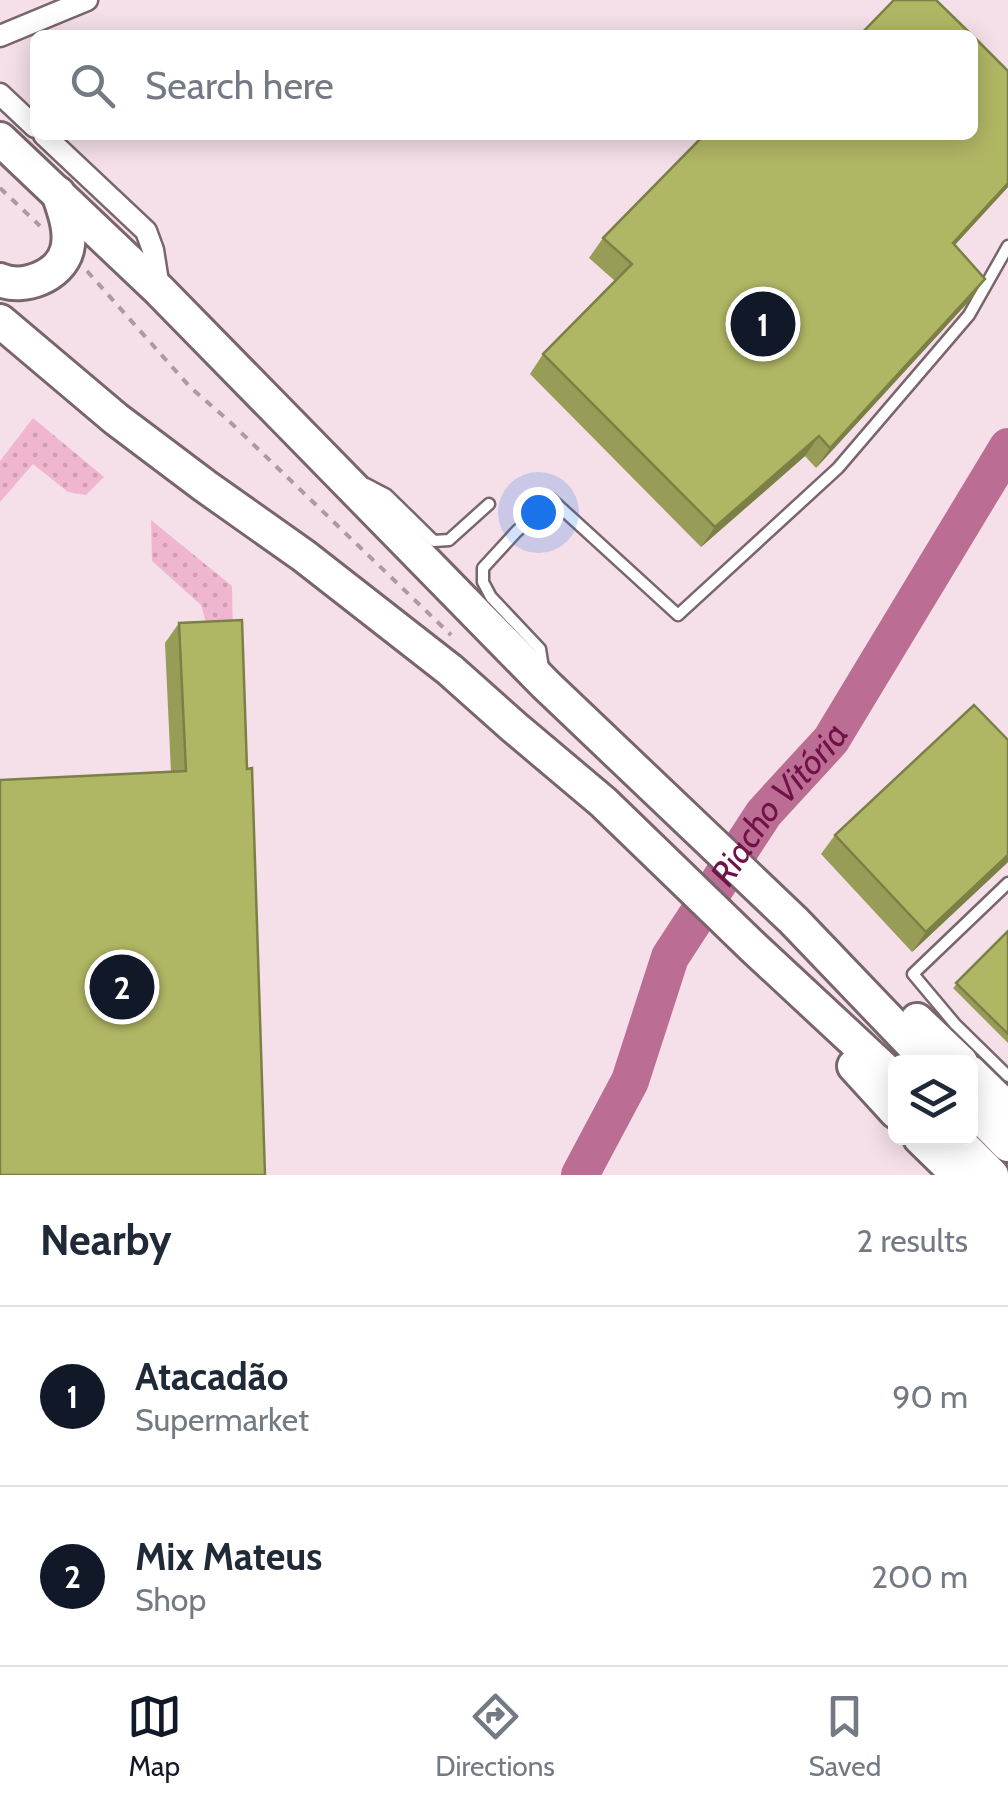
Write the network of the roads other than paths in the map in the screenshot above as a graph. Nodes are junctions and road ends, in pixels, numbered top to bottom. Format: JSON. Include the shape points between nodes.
{"nodes":[{"id":1,"x":87,"y":0,"type":"edge"},
{"id":2,"x":0,"y":36,"type":"edge"},
{"id":3,"x":0,"y":94,"type":"edge"},
{"id":4,"x":30,"y":122,"type":"edge"},
{"id":5,"x":0,"y":139,"type":"edge"},
{"id":6,"x":49,"y":140,"type":"edge"},
{"id":7,"x":58,"y":193,"type":"junction"},
{"id":8,"x":1008,"y":246,"type":"edge"},
{"id":9,"x":0,"y":280,"type":"edge"},
{"id":10,"x":159,"y":290,"type":"junction"},
{"id":11,"x":0,"y":321,"type":"edge"},
{"id":12,"x":341,"y":478,"type":"junction"},
{"id":13,"x":489,"y":504,"type":"dead end"},
{"id":14,"x":545,"y":684,"type":"junction"},
{"id":15,"x":1008,"y":883,"type":"edge"},
{"id":16,"x":804,"y":931,"type":"junction"},
{"id":17,"x":798,"y":987,"type":"junction"},
{"id":18,"x":922,"y":1055,"type":"edge"},
{"id":19,"x":954,"y":1055,"type":"edge"},
{"id":20,"x":888,"y":1072,"type":"edge"},
{"id":21,"x":1008,"y":1076,"type":"edge"},
{"id":22,"x":978,"y":1080,"type":"edge"},
{"id":23,"x":888,"y":1103,"type":"edge"},
{"id":24,"x":1008,"y":1109,"type":"edge"},
{"id":25,"x":978,"y":1114,"type":"edge"},
{"id":26,"x":927,"y":1145,"type":"edge"},
{"id":27,"x":962,"y":1145,"type":"edge"},
{"id":28,"x":1008,"y":1146,"type":"edge"},
{"id":29,"x":958,"y":1175,"type":"edge"},
{"id":30,"x":992,"y":1175,"type":"edge"}],
"edges":[{"from":1,"to":2,"type":"street"},
{"from":3,"to":4,"type":"street"},
{"from":5,"to":7,"type":"highway"},
{"from":6,"to":10,"type":"street","via":[[146,231]]},
{"from":7,"to":9,"type":"highway","via":[[67,252],[59,265],[38,280]]},
{"from":7,"to":10,"type":"highway"},
{"from":8,"to":14,"type":"lane","via":[[969,315],[838,468],[678,615],[551,499],[483,568],[491,597],[540,649]]},
{"from":10,"to":12,"type":"highway"},
{"from":11,"to":17,"type":"highway","via":[[116,420],[450,670],[604,802]]},
{"from":12,"to":13,"type":"lane","via":[[386,494],[434,541],[449,540]]},
{"from":12,"to":14,"type":"highway"},
{"from":14,"to":16,"type":"highway"},
{"from":15,"to":21,"type":"lane","via":[[913,974]]},
{"from":16,"to":18,"type":"highway"},
{"from":16,"to":19,"type":"highway","via":[[873,976]]},
{"from":17,"to":20,"type":"highway"},
{"from":17,"to":23,"type":"highway","via":[[803,1009]]},
{"from":22,"to":24,"type":"highway"},
{"from":25,"to":28,"type":"highway"},
{"from":26,"to":29,"type":"highway"},
{"from":27,"to":30,"type":"highway"}]}
